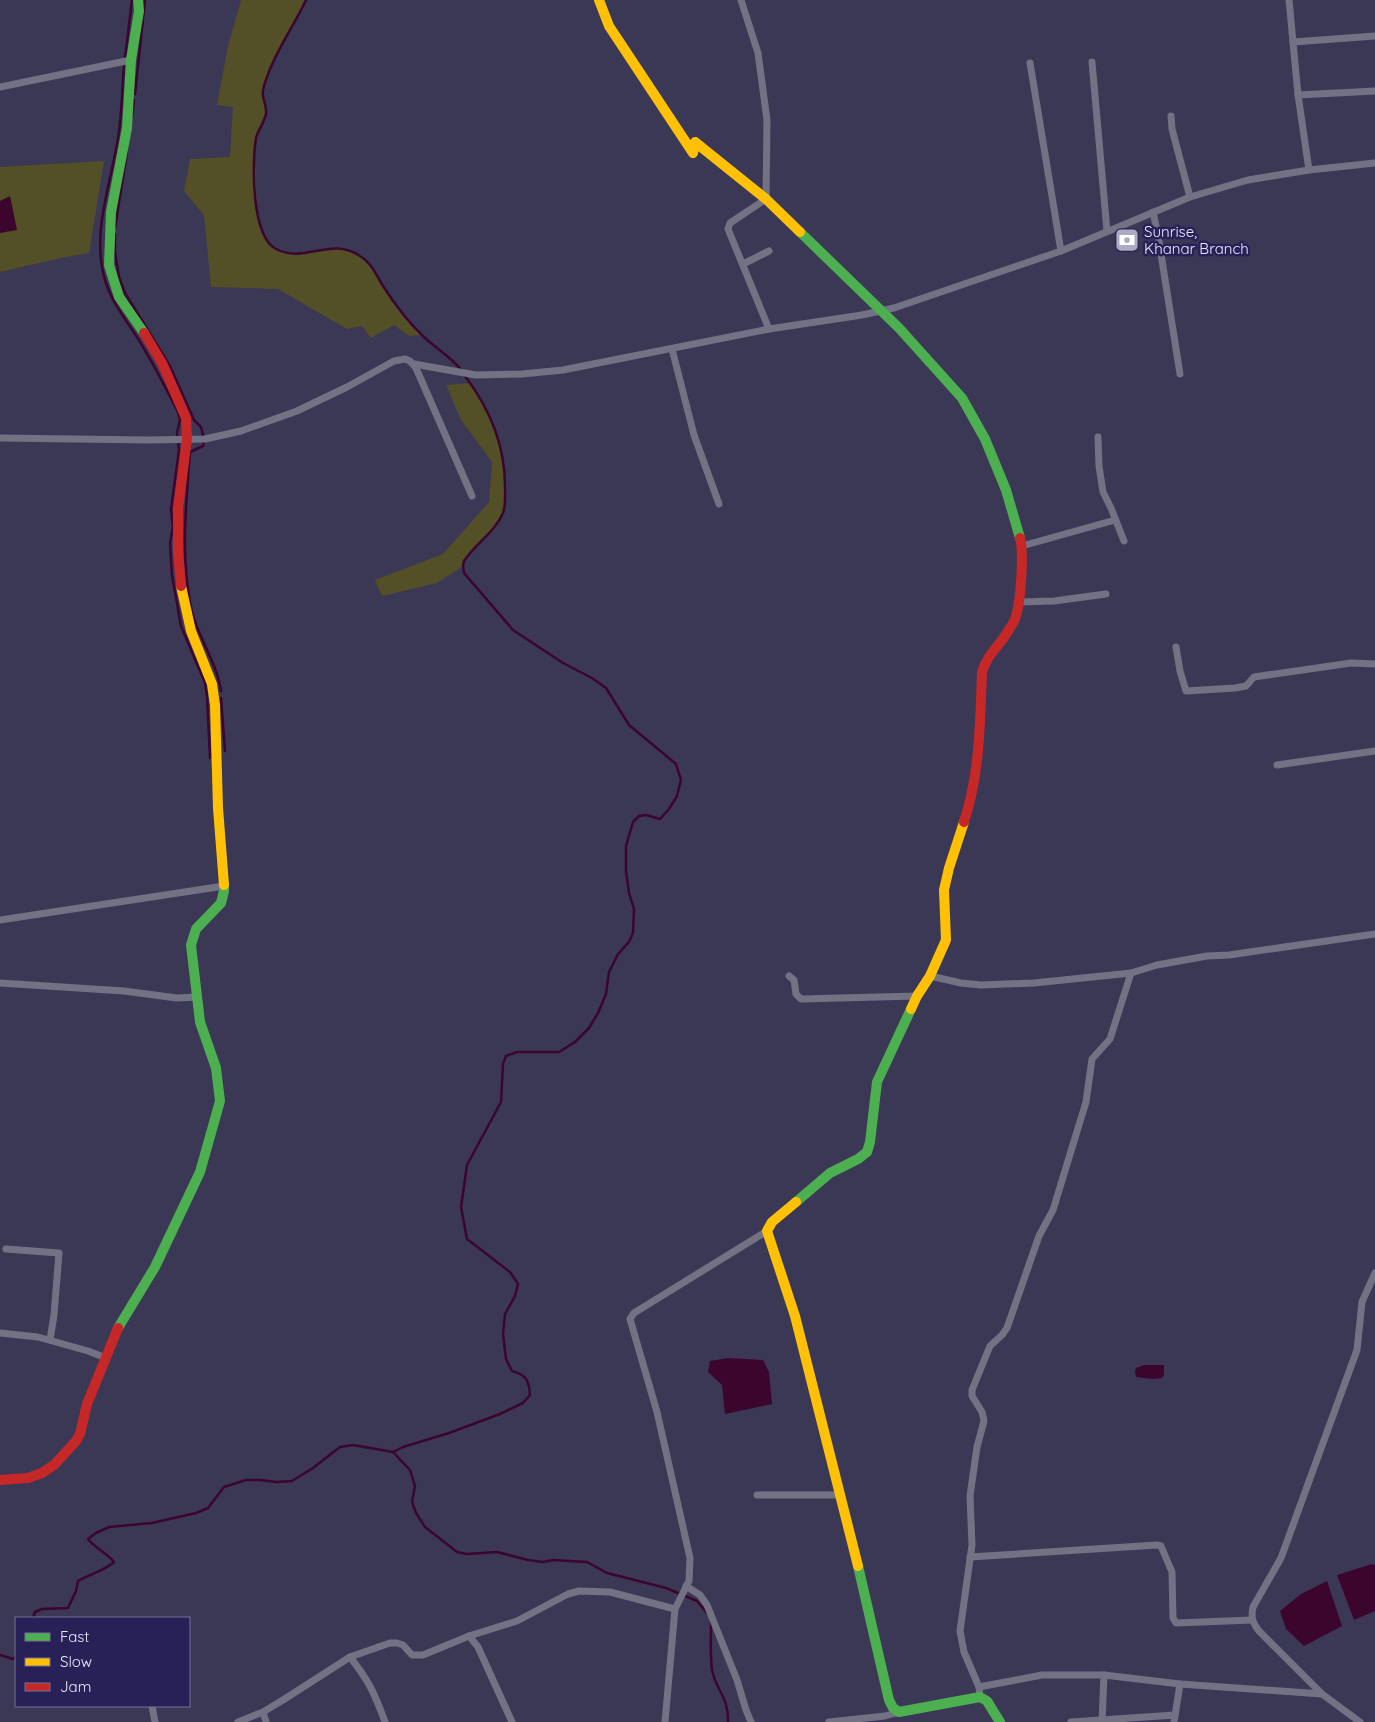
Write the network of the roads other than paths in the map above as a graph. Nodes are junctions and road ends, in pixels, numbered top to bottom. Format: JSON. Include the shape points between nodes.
{"nodes":[{"id":1,"x":138,"y":0,"type":"edge"},
{"id":2,"x":599,"y":0,"type":"edge"},
{"id":3,"x":741,"y":0,"type":"edge"},
{"id":4,"x":1289,"y":0,"type":"edge"},
{"id":5,"x":1375,"y":36,"type":"edge"},
{"id":6,"x":1293,"y":42,"type":"junction"},
{"id":7,"x":131,"y":60,"type":"junction"},
{"id":8,"x":1092,"y":62,"type":"dead end"},
{"id":9,"x":1030,"y":63,"type":"dead end"},
{"id":10,"x":0,"y":88,"type":"edge"},
{"id":11,"x":1375,"y":91,"type":"edge"},
{"id":12,"x":1298,"y":95,"type":"junction"},
{"id":13,"x":1171,"y":116,"type":"dead end"},
{"id":14,"x":1375,"y":163,"type":"edge"},
{"id":15,"x":1309,"y":170,"type":"junction"},
{"id":16,"x":1190,"y":197,"type":"junction"},
{"id":17,"x":766,"y":199,"type":"junction"},
{"id":18,"x":1153,"y":212,"type":"junction"},
{"id":19,"x":1107,"y":231,"type":"junction"},
{"id":20,"x":1061,"y":251,"type":"junction"},
{"id":21,"x":769,"y":252,"type":"dead end"},
{"id":22,"x":743,"y":264,"type":"junction"},
{"id":23,"x":882,"y":311,"type":"junction"},
{"id":24,"x":769,"y":329,"type":"junction"},
{"id":25,"x":672,"y":349,"type":"junction"},
{"id":26,"x":414,"y":364,"type":"junction"},
{"id":27,"x":1180,"y":374,"type":"dead end"},
{"id":28,"x":1098,"y":437,"type":"dead end"},
{"id":29,"x":0,"y":438,"type":"edge"},
{"id":30,"x":186,"y":438,"type":"junction"},
{"id":31,"x":472,"y":496,"type":"dead end"},
{"id":32,"x":719,"y":504,"type":"dead end"},
{"id":33,"x":1115,"y":520,"type":"junction"},
{"id":34,"x":1124,"y":541,"type":"dead end"},
{"id":35,"x":1022,"y":546,"type":"junction"},
{"id":36,"x":1106,"y":594,"type":"dead end"},
{"id":37,"x":1019,"y":602,"type":"junction"},
{"id":38,"x":1176,"y":647,"type":"dead end"},
{"id":39,"x":1375,"y":664,"type":"edge"},
{"id":40,"x":1375,"y":751,"type":"edge"},
{"id":41,"x":1277,"y":766,"type":"dead end"},
{"id":42,"x":224,"y":886,"type":"junction"},
{"id":43,"x":0,"y":920,"type":"edge"},
{"id":44,"x":1375,"y":934,"type":"edge"},
{"id":45,"x":1131,"y":973,"type":"junction"},
{"id":46,"x":789,"y":976,"type":"dead end"},
{"id":47,"x":930,"y":976,"type":"junction"},
{"id":48,"x":0,"y":983,"type":"edge"},
{"id":49,"x":917,"y":996,"type":"junction"},
{"id":50,"x":197,"y":998,"type":"junction"},
{"id":51,"x":768,"y":1231,"type":"junction"},
{"id":52,"x":6,"y":1249,"type":"dead end"},
{"id":53,"x":1375,"y":1274,"type":"edge"},
{"id":54,"x":0,"y":1333,"type":"edge"},
{"id":55,"x":50,"y":1340,"type":"junction"},
{"id":56,"x":106,"y":1358,"type":"junction"},
{"id":57,"x":0,"y":1480,"type":"edge"},
{"id":58,"x":757,"y":1495,"type":"dead end"},
{"id":59,"x":841,"y":1495,"type":"junction"},
{"id":60,"x":970,"y":1558,"type":"junction"},
{"id":61,"x":685,"y":1588,"type":"junction"},
{"id":62,"x":676,"y":1606,"type":"junction"},
{"id":63,"x":1252,"y":1620,"type":"junction"},
{"id":64,"x":468,"y":1636,"type":"junction"},
{"id":65,"x":350,"y":1657,"type":"junction"},
{"id":66,"x":1104,"y":1675,"type":"junction"},
{"id":67,"x":1180,"y":1684,"type":"junction"},
{"id":68,"x":980,"y":1692,"type":"junction"},
{"id":69,"x":1322,"y":1694,"type":"junction"},
{"id":70,"x":152,"y":1707,"type":"edge"},
{"id":71,"x":262,"y":1712,"type":"junction"},
{"id":72,"x":899,"y":1712,"type":"junction"},
{"id":73,"x":1174,"y":1718,"type":"edge"},
{"id":74,"x":1102,"y":1721,"type":"edge"},
{"id":75,"x":155,"y":1722,"type":"edge"},
{"id":76,"x":238,"y":1722,"type":"edge"},
{"id":77,"x":266,"y":1722,"type":"edge"},
{"id":78,"x":385,"y":1722,"type":"edge"},
{"id":79,"x":512,"y":1722,"type":"edge"},
{"id":80,"x":665,"y":1722,"type":"edge"},
{"id":81,"x":751,"y":1722,"type":"edge"},
{"id":82,"x":829,"y":1722,"type":"edge"},
{"id":83,"x":1000,"y":1722,"type":"edge"},
{"id":84,"x":1071,"y":1722,"type":"edge"},
{"id":85,"x":1360,"y":1722,"type":"edge"}],
"edges":[{"from":1,"to":7,"type":"street"},
{"from":2,"to":17,"type":"street","via":[[609,26],[693,153],[695,142]]},
{"from":3,"to":17,"type":"street","via":[[758,53],[767,120]]},
{"from":4,"to":6,"type":"street"},
{"from":5,"to":6,"type":"street"},
{"from":6,"to":12,"type":"street"},
{"from":7,"to":10,"type":"street"},
{"from":7,"to":30,"type":"street","via":[[126,128],[111,212],[110,265],[119,297],[162,363],[186,418]]},
{"from":8,"to":19,"type":"street"},
{"from":9,"to":20,"type":"street"},
{"from":11,"to":12,"type":"street"},
{"from":12,"to":15,"type":"street"},
{"from":13,"to":16,"type":"street"},
{"from":14,"to":15,"type":"street"},
{"from":15,"to":16,"type":"street","via":[[1248,180]]},
{"from":16,"to":18,"type":"street"},
{"from":17,"to":22,"type":"street","via":[[728,225]]},
{"from":17,"to":23,"type":"street"},
{"from":18,"to":19,"type":"street"},
{"from":18,"to":27,"type":"street"},
{"from":19,"to":20,"type":"street"},
{"from":20,"to":23,"type":"street"},
{"from":21,"to":22,"type":"street"},
{"from":22,"to":24,"type":"street"},
{"from":23,"to":24,"type":"street"},
{"from":23,"to":35,"type":"street","via":[[962,398],[985,439],[1006,490]]},
{"from":24,"to":25,"type":"street"},
{"from":25,"to":26,"type":"street","via":[[562,370],[522,374],[476,375]]},
{"from":25,"to":32,"type":"street","via":[[694,435]]},
{"from":26,"to":30,"type":"street","via":[[405,359],[394,361],[297,411],[241,431],[205,439]]},
{"from":26,"to":31,"type":"street"},
{"from":28,"to":33,"type":"street","via":[[1103,492]]},
{"from":29,"to":30,"type":"street"},
{"from":30,"to":42,"type":"street","via":[[178,509],[178,551],[182,593],[191,632],[212,684],[215,705]]},
{"from":33,"to":34,"type":"street"},
{"from":33,"to":35,"type":"street"},
{"from":35,"to":37,"type":"street"},
{"from":36,"to":37,"type":"street"},
{"from":37,"to":47,"type":"street","via":[[1014,619],[985,661],[982,672],[971,800],[944,890],[946,940]]},
{"from":38,"to":39,"type":"street","via":[[1186,691],[1235,688],[1246,686],[1254,677],[1351,663]]},
{"from":40,"to":41,"type":"street"},
{"from":42,"to":43,"type":"street"},
{"from":42,"to":50,"type":"street","via":[[220,903],[196,929],[191,944]]},
{"from":44,"to":45,"type":"street","via":[[1207,956]]},
{"from":45,"to":47,"type":"street","via":[[981,985]]},
{"from":45,"to":60,"type":"street","via":[[1110,1039],[1092,1059],[1086,1102],[1054,1210],[1039,1236],[1007,1328],[990,1346],[972,1390],[984,1421],[970,1496]]},
{"from":46,"to":49,"type":"street","via":[[793,978],[796,994],[801,998]]},
{"from":47,"to":49,"type":"street"},
{"from":48,"to":50,"type":"street"},
{"from":49,"to":51,"type":"street","via":[[877,1082],[867,1152],[830,1173],[772,1222]]},
{"from":50,"to":56,"type":"street","via":[[200,1022],[216,1068],[218,1110],[200,1172],[155,1267],[116,1331]]},
{"from":51,"to":59,"type":"street","via":[[795,1316]]},
{"from":51,"to":61,"type":"street","via":[[634,1313],[630,1319],[657,1412],[690,1558]]},
{"from":52,"to":55,"type":"street","via":[[59,1253]]},
{"from":53,"to":63,"type":"street","via":[[1362,1302],[1356,1350],[1350,1368],[1281,1558],[1253,1607]]},
{"from":54,"to":55,"type":"street"},
{"from":55,"to":56,"type":"street"},
{"from":56,"to":57,"type":"street","via":[[76,1442],[42,1473],[28,1478]]},
{"from":58,"to":59,"type":"street"},
{"from":59,"to":72,"type":"street","via":[[889,1700]]},
{"from":60,"to":63,"type":"street","via":[[1157,1545],[1172,1572],[1173,1618],[1176,1623]]},
{"from":60,"to":68,"type":"street","via":[[960,1631],[964,1652]]},
{"from":61,"to":62,"type":"street"},
{"from":61,"to":81,"type":"street","via":[[700,1595],[707,1605]]},
{"from":62,"to":64,"type":"street","via":[[610,1592],[579,1591],[516,1621]]},
{"from":62,"to":80,"type":"street"},
{"from":63,"to":69,"type":"street"},
{"from":64,"to":65,"type":"street","via":[[419,1656],[412,1655],[398,1642]]},
{"from":64,"to":79,"type":"street","via":[[478,1647]]},
{"from":65,"to":71,"type":"street"},
{"from":65,"to":78,"type":"street","via":[[374,1692]]},
{"from":66,"to":67,"type":"street"},
{"from":66,"to":68,"type":"street","via":[[1042,1675]]},
{"from":66,"to":74,"type":"street"},
{"from":67,"to":69,"type":"street"},
{"from":67,"to":73,"type":"street"},
{"from":68,"to":72,"type":"street"},
{"from":68,"to":83,"type":"street"},
{"from":69,"to":85,"type":"street"},
{"from":70,"to":75,"type":"street"},
{"from":71,"to":76,"type":"street"},
{"from":71,"to":77,"type":"street"},
{"from":72,"to":82,"type":"street"},
{"from":73,"to":74,"type":"street"},
{"from":74,"to":84,"type":"street"}]}
